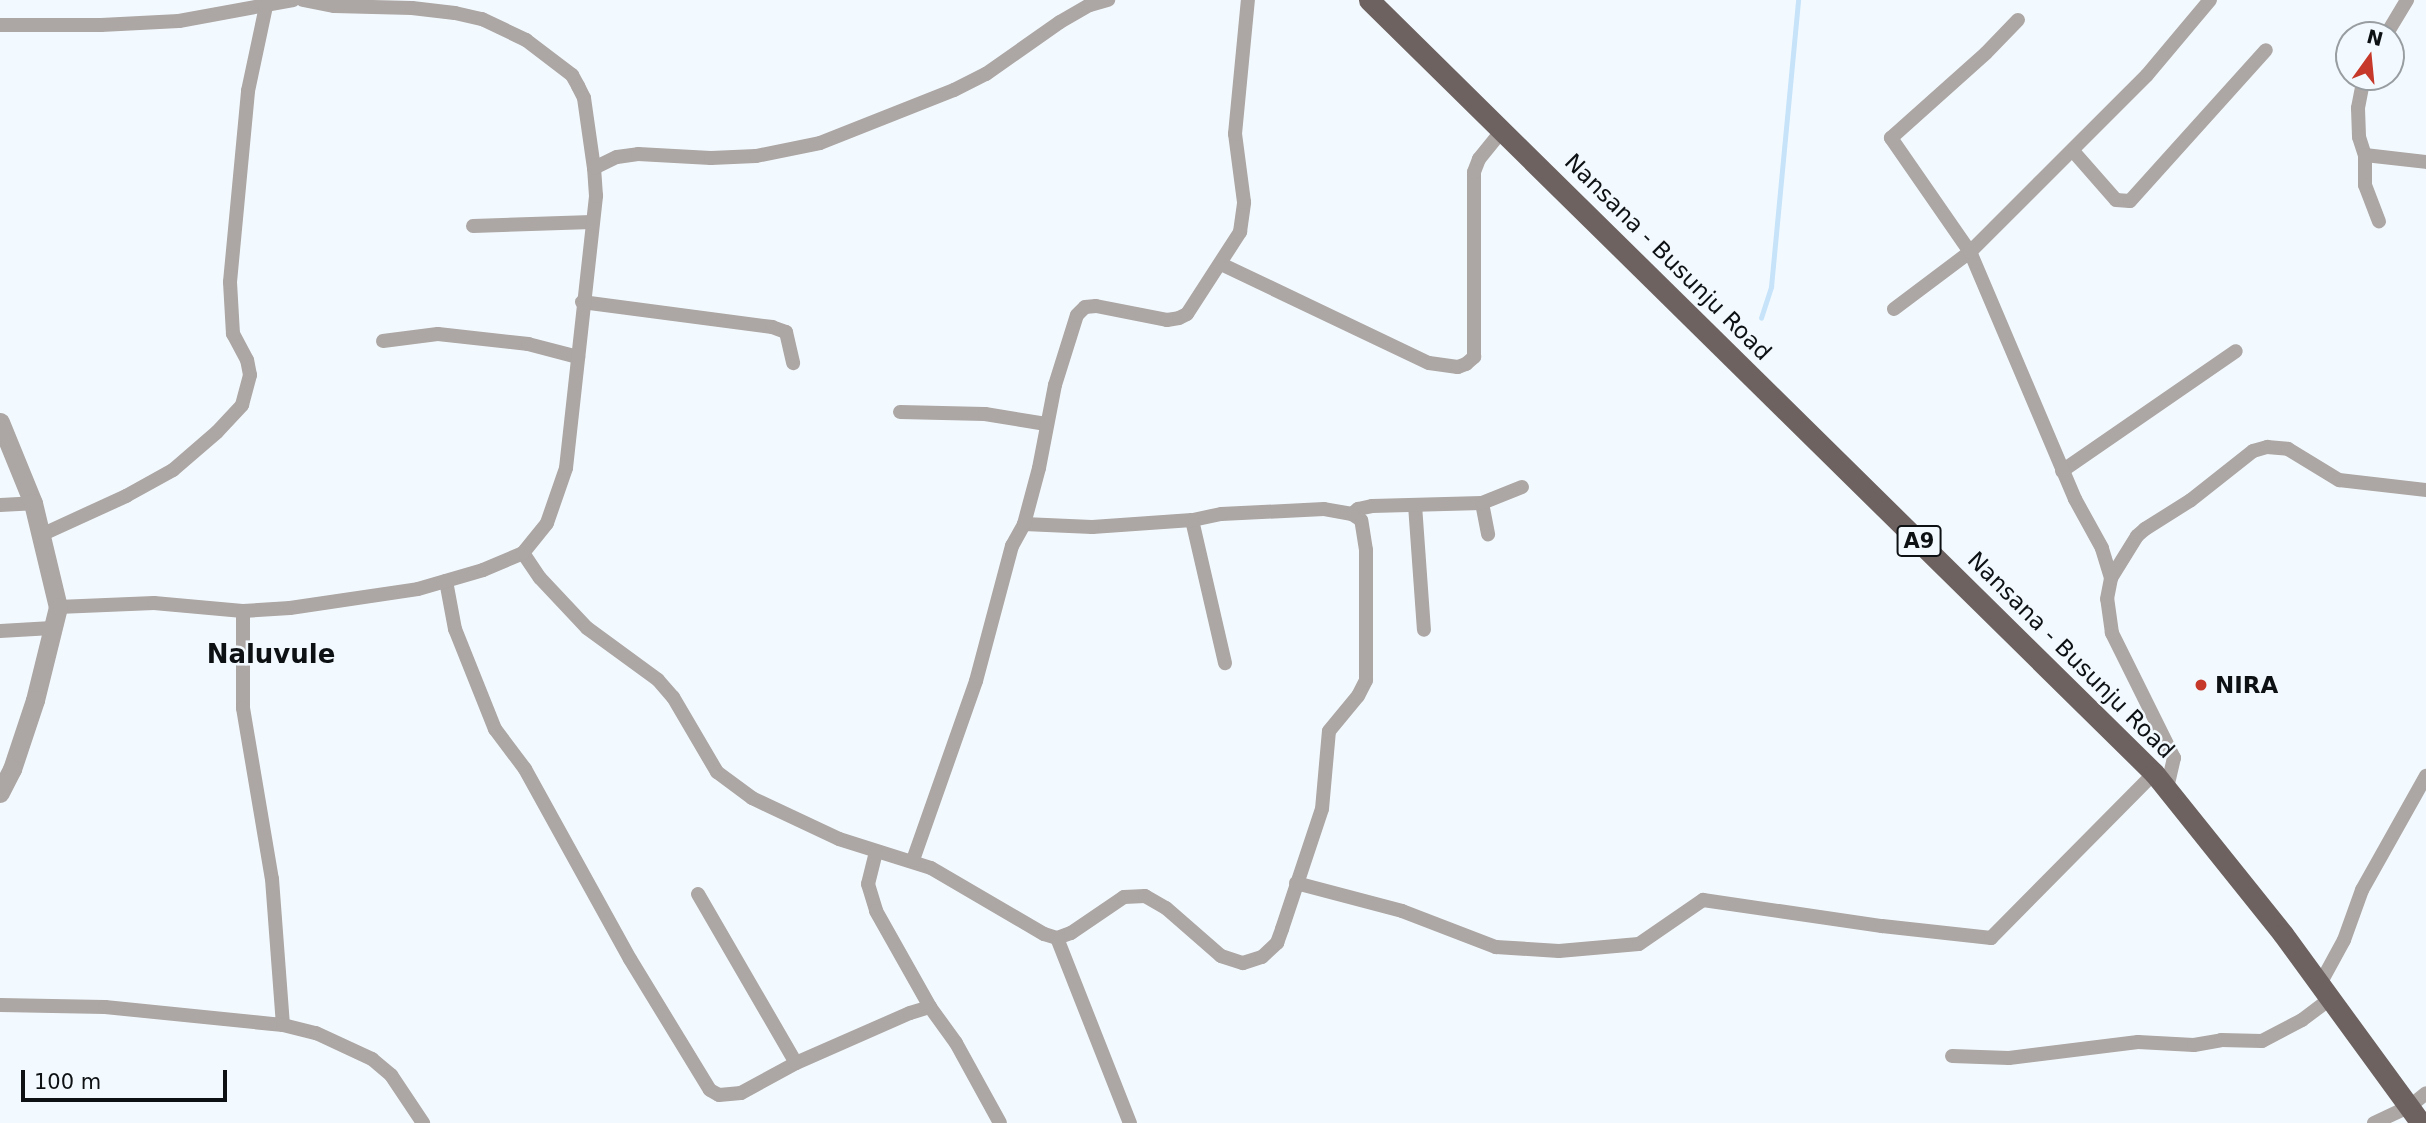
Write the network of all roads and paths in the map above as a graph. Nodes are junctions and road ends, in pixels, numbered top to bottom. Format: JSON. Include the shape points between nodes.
{"nodes":[{"id":1,"x":293,"y":0,"type":"edge"},
{"id":2,"x":303,"y":0,"type":"edge"},
{"id":3,"x":1108,"y":0,"type":"edge"},
{"id":4,"x":1248,"y":0,"type":"edge"},
{"id":5,"x":1369,"y":0,"type":"edge"},
{"id":6,"x":2210,"y":0,"type":"edge"},
{"id":7,"x":2407,"y":0,"type":"edge"},
{"id":8,"x":266,"y":6,"type":"junction"},
{"id":9,"x":2018,"y":20,"type":"dead end"},
{"id":10,"x":2394,"y":21,"type":"edge"},
{"id":11,"x":0,"y":25,"type":"edge"},
{"id":12,"x":2266,"y":50,"type":"dead end"},
{"id":13,"x":2361,"y":91,"type":"edge"},
{"id":14,"x":1502,"y":131,"type":"junction"},
{"id":15,"x":2073,"y":151,"type":"junction"},
{"id":16,"x":2365,"y":155,"type":"junction"},
{"id":17,"x":2426,"y":162,"type":"edge"},
{"id":18,"x":594,"y":168,"type":"junction"},
{"id":19,"x":2379,"y":221,"type":"dead end"},
{"id":20,"x":592,"y":222,"type":"junction"},
{"id":21,"x":473,"y":226,"type":"dead end"},
{"id":22,"x":1970,"y":253,"type":"junction"},
{"id":23,"x":1221,"y":264,"type":"junction"},
{"id":24,"x":582,"y":302,"type":"junction"},
{"id":25,"x":1894,"y":309,"type":"dead end"},
{"id":26,"x":383,"y":341,"type":"dead end"},
{"id":27,"x":2236,"y":351,"type":"dead end"},
{"id":28,"x":578,"y":357,"type":"junction"},
{"id":29,"x":793,"y":363,"type":"dead end"},
{"id":30,"x":900,"y":412,"type":"dead end"},
{"id":31,"x":0,"y":422,"type":"edge"},
{"id":32,"x":1046,"y":424,"type":"junction"},
{"id":33,"x":2062,"y":471,"type":"junction"},
{"id":34,"x":1522,"y":487,"type":"dead end"},
{"id":35,"x":2426,"y":489,"type":"edge"},
{"id":36,"x":33,"y":503,"type":"junction"},
{"id":37,"x":1482,"y":503,"type":"junction"},
{"id":38,"x":0,"y":505,"type":"edge"},
{"id":39,"x":1415,"y":505,"type":"junction"},
{"id":40,"x":1352,"y":514,"type":"junction"},
{"id":41,"x":1192,"y":520,"type":"junction"},
{"id":42,"x":1024,"y":524,"type":"junction"},
{"id":43,"x":1488,"y":534,"type":"dead end"},
{"id":44,"x":41,"y":535,"type":"junction"},
{"id":45,"x":523,"y":554,"type":"junction"},
{"id":46,"x":2111,"y":578,"type":"junction"},
{"id":47,"x":446,"y":581,"type":"junction"},
{"id":48,"x":58,"y":607,"type":"junction"},
{"id":49,"x":243,"y":611,"type":"junction"},
{"id":50,"x":52,"y":628,"type":"junction"},
{"id":51,"x":1424,"y":630,"type":"dead end"},
{"id":52,"x":0,"y":631,"type":"edge"},
{"id":53,"x":1225,"y":663,"type":"dead end"},
{"id":54,"x":2426,"y":776,"type":"edge"},
{"id":55,"x":2161,"y":780,"type":"junction"},
{"id":56,"x":0,"y":793,"type":"edge"},
{"id":57,"x":876,"y":852,"type":"junction"},
{"id":58,"x":914,"y":860,"type":"junction"},
{"id":59,"x":1296,"y":883,"type":"junction"},
{"id":60,"x":698,"y":894,"type":"dead end"},
{"id":61,"x":1057,"y":938,"type":"junction"},
{"id":62,"x":2326,"y":991,"type":"junction"},
{"id":63,"x":0,"y":1005,"type":"edge"},
{"id":64,"x":930,"y":1007,"type":"junction"},
{"id":65,"x":284,"y":1025,"type":"junction"},
{"id":66,"x":1952,"y":1056,"type":"dead end"},
{"id":67,"x":796,"y":1063,"type":"junction"},
{"id":68,"x":2426,"y":1093,"type":"edge"},
{"id":69,"x":2415,"y":1115,"type":"edge"},
{"id":70,"x":423,"y":1123,"type":"edge"},
{"id":71,"x":1000,"y":1123,"type":"edge"},
{"id":72,"x":1130,"y":1123,"type":"edge"},
{"id":73,"x":2374,"y":1123,"type":"edge"}],
"edges":[{"from":1,"to":8,"type":"street"},
{"from":2,"to":18,"type":"street","via":[[455,13],[482,19],[526,40],[572,75],[578,86],[584,98]]},
{"from":3,"to":18,"type":"street","via":[[1060,22],[986,74],[954,90],[820,143],[756,156],[638,154]]},
{"from":4,"to":23,"type":"street","via":[[1235,134],[1244,202],[1240,232]]},
{"from":5,"to":14,"type":"main road","name":"Nansana - Busunju Road","number":"A9"},
{"from":6,"to":15,"type":"street","via":[[2147,75]]},
{"from":7,"to":10,"type":"street"},
{"from":8,"to":11,"type":"street","via":[[179,21]]},
{"from":8,"to":44,"type":"street","via":[[248,91],[230,282],[233,334],[250,375],[243,404],[173,470]]},
{"from":9,"to":22,"type":"street","via":[[1891,138]]},
{"from":12,"to":15,"type":"street","via":[[2130,201],[2116,200]]},
{"from":13,"to":16,"type":"street","via":[[2359,137]]},
{"from":14,"to":23,"type":"street","via":[[1474,172],[1474,357],[1466,364],[1429,363]]},
{"from":14,"to":55,"type":"main road","name":"Nansana - Busunju Road","number":"A9"},
{"from":15,"to":22,"type":"street"},
{"from":16,"to":17,"type":"street"},
{"from":16,"to":19,"type":"street","via":[[2365,185]]},
{"from":18,"to":20,"type":"street"},
{"from":20,"to":21,"type":"street"},
{"from":20,"to":24,"type":"street"},
{"from":22,"to":25,"type":"street"},
{"from":22,"to":33,"type":"street"},
{"from":23,"to":32,"type":"street","via":[[1187,314],[1173,320],[1085,307],[1077,314]]},
{"from":24,"to":28,"type":"street"},
{"from":24,"to":29,"type":"street","via":[[772,327],[786,332]]},
{"from":26,"to":28,"type":"street","via":[[438,334],[528,344]]},
{"from":27,"to":33,"type":"street"},
{"from":28,"to":45,"type":"street","via":[[566,468],[547,523]]},
{"from":30,"to":32,"type":"street","via":[[985,414]]},
{"from":31,"to":36,"type":"street"},
{"from":32,"to":42,"type":"street"},
{"from":33,"to":46,"type":"street","via":[[2102,548]]},
{"from":34,"to":37,"type":"street"},
{"from":35,"to":46,"type":"street","via":[[2339,480],[2288,449],[2267,447],[2253,451],[2137,536]]},
{"from":36,"to":38,"type":"street"},
{"from":36,"to":44,"type":"street"},
{"from":37,"to":39,"type":"street"},
{"from":37,"to":43,"type":"street"},
{"from":39,"to":40,"type":"street","via":[[1372,506]]},
{"from":39,"to":51,"type":"street"},
{"from":40,"to":41,"type":"street","via":[[1318,509]]},
{"from":40,"to":59,"type":"street","via":[[1362,520],[1365,533],[1366,680],[1359,696],[1329,731],[1322,809]]},
{"from":41,"to":42,"type":"street","via":[[1092,527]]},
{"from":41,"to":53,"type":"street"},
{"from":42,"to":58,"type":"street","via":[[1012,546],[976,681]]},
{"from":44,"to":48,"type":"street"},
{"from":45,"to":47,"type":"street"},
{"from":45,"to":57,"type":"street","via":[[587,628],[658,680],[673,697],[710,762],[731,784],[839,839]]},
{"from":46,"to":55,"type":"street","via":[[2107,599],[2112,633],[2174,758]]},
{"from":47,"to":49,"type":"street","via":[[363,599]]},
{"from":47,"to":67,"type":"street","via":[[455,629],[495,729],[525,769],[703,1082],[719,1095],[741,1093]]},
{"from":48,"to":49,"type":"street","via":[[184,604]]},
{"from":48,"to":50,"type":"street"},
{"from":49,"to":65,"type":"street","via":[[243,708],[272,879]]},
{"from":50,"to":52,"type":"street"},
{"from":50,"to":56,"type":"street","via":[[35,700]]},
{"from":54,"to":62,"type":"street","via":[[2362,890]]},
{"from":55,"to":59,"type":"street","via":[[1991,938],[1703,900],[1639,944],[1559,951],[1496,947],[1402,911]]},
{"from":55,"to":62,"type":"main road","name":"Nansana - Busunju Road","number":"A9"},
{"from":57,"to":58,"type":"street"},
{"from":57,"to":64,"type":"street","via":[[868,884],[876,911]]},
{"from":58,"to":61,"type":"street"},
{"from":59,"to":61,"type":"street","via":[[1277,943],[1250,963],[1213,950],[1167,908],[1145,895],[1124,897],[1084,927]]},
{"from":60,"to":67,"type":"street"},
{"from":61,"to":72,"type":"street"},
{"from":62,"to":66,"type":"street","via":[[2302,1020],[2262,1041],[2138,1042],[2009,1058]]},
{"from":62,"to":69,"type":"main road","name":"Nansana - Busunju Road","number":"A9"},
{"from":63,"to":65,"type":"street","via":[[105,1007]]},
{"from":64,"to":67,"type":"street"},
{"from":64,"to":71,"type":"street"},
{"from":65,"to":70,"type":"street","via":[[316,1033],[372,1059],[391,1075]]},
{"from":68,"to":69,"type":"street"},
{"from":69,"to":73,"type":"street"}]}
